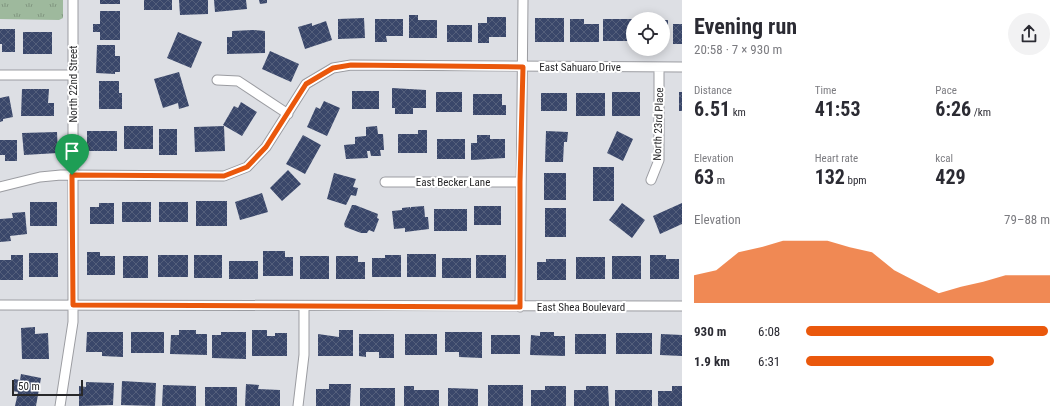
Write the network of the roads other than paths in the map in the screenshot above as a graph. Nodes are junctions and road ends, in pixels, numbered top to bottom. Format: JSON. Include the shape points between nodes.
{"nodes":[{"id":1,"x":73,"y":0,"type":"edge"},
{"id":2,"x":523,"y":0,"type":"edge"},
{"id":3,"x":523,"y":67,"type":"junction"},
{"id":4,"x":659,"y":67,"type":"junction"},
{"id":5,"x":682,"y":67,"type":"edge"},
{"id":6,"x":0,"y":75,"type":"edge"},
{"id":7,"x":73,"y":75,"type":"junction"},
{"id":8,"x":217,"y":80,"type":"dead end"},
{"id":9,"x":288,"y":114,"type":"junction"},
{"id":10,"x":72,"y":175,"type":"junction"},
{"id":11,"x":651,"y":180,"type":"dead end"},
{"id":12,"x":386,"y":182,"type":"dead end"},
{"id":13,"x":520,"y":182,"type":"junction"},
{"id":14,"x":0,"y":187,"type":"edge"},
{"id":15,"x":0,"y":305,"type":"edge"},
{"id":16,"x":73,"y":305,"type":"junction"},
{"id":17,"x":304,"y":306,"type":"junction"},
{"id":18,"x":682,"y":306,"type":"edge"},
{"id":19,"x":520,"y":307,"type":"junction"},
{"id":20,"x":60,"y":406,"type":"edge"},
{"id":21,"x":298,"y":406,"type":"edge"}],
"edges":[{"from":1,"to":7,"type":"street","name":"North 22nd Street"},
{"from":2,"to":3,"type":"street"},
{"from":3,"to":4,"type":"street","name":"East Sahuaro Drive"},
{"from":3,"to":9,"type":"street","name":"East Sahuaro Drive","via":[[351,65],[333,68],[306,84]]},
{"from":3,"to":13,"type":"street"},
{"from":4,"to":5,"type":"street","name":"East Sahuaro Drive"},
{"from":4,"to":11,"type":"street","name":"North 23rd Place","via":[[659,160]]},
{"from":6,"to":7,"type":"street"},
{"from":7,"to":10,"type":"street","name":"North 22nd Street"},
{"from":8,"to":9,"type":"street","via":[[238,81]]},
{"from":9,"to":10,"type":"street","name":"East Sahuaro Drive","via":[[266,147],[247,167],[224,176]]},
{"from":10,"to":14,"type":"street","name":"East Sahuaro Drive","via":[[40,177]]},
{"from":10,"to":16,"type":"street","name":"North 22nd Street"},
{"from":12,"to":13,"type":"street","name":"East Becker Lane"},
{"from":13,"to":19,"type":"street"},
{"from":15,"to":16,"type":"street","name":"East Shea Boulevard"},
{"from":16,"to":17,"type":"street","name":"East Shea Boulevard"},
{"from":16,"to":20,"type":"street","name":"North 22nd Street","via":[[70,350]]},
{"from":17,"to":19,"type":"street","name":"East Shea Boulevard"},
{"from":17,"to":21,"type":"street","via":[[304,356]]},
{"from":18,"to":19,"type":"street","name":"East Shea Boulevard"}]}
